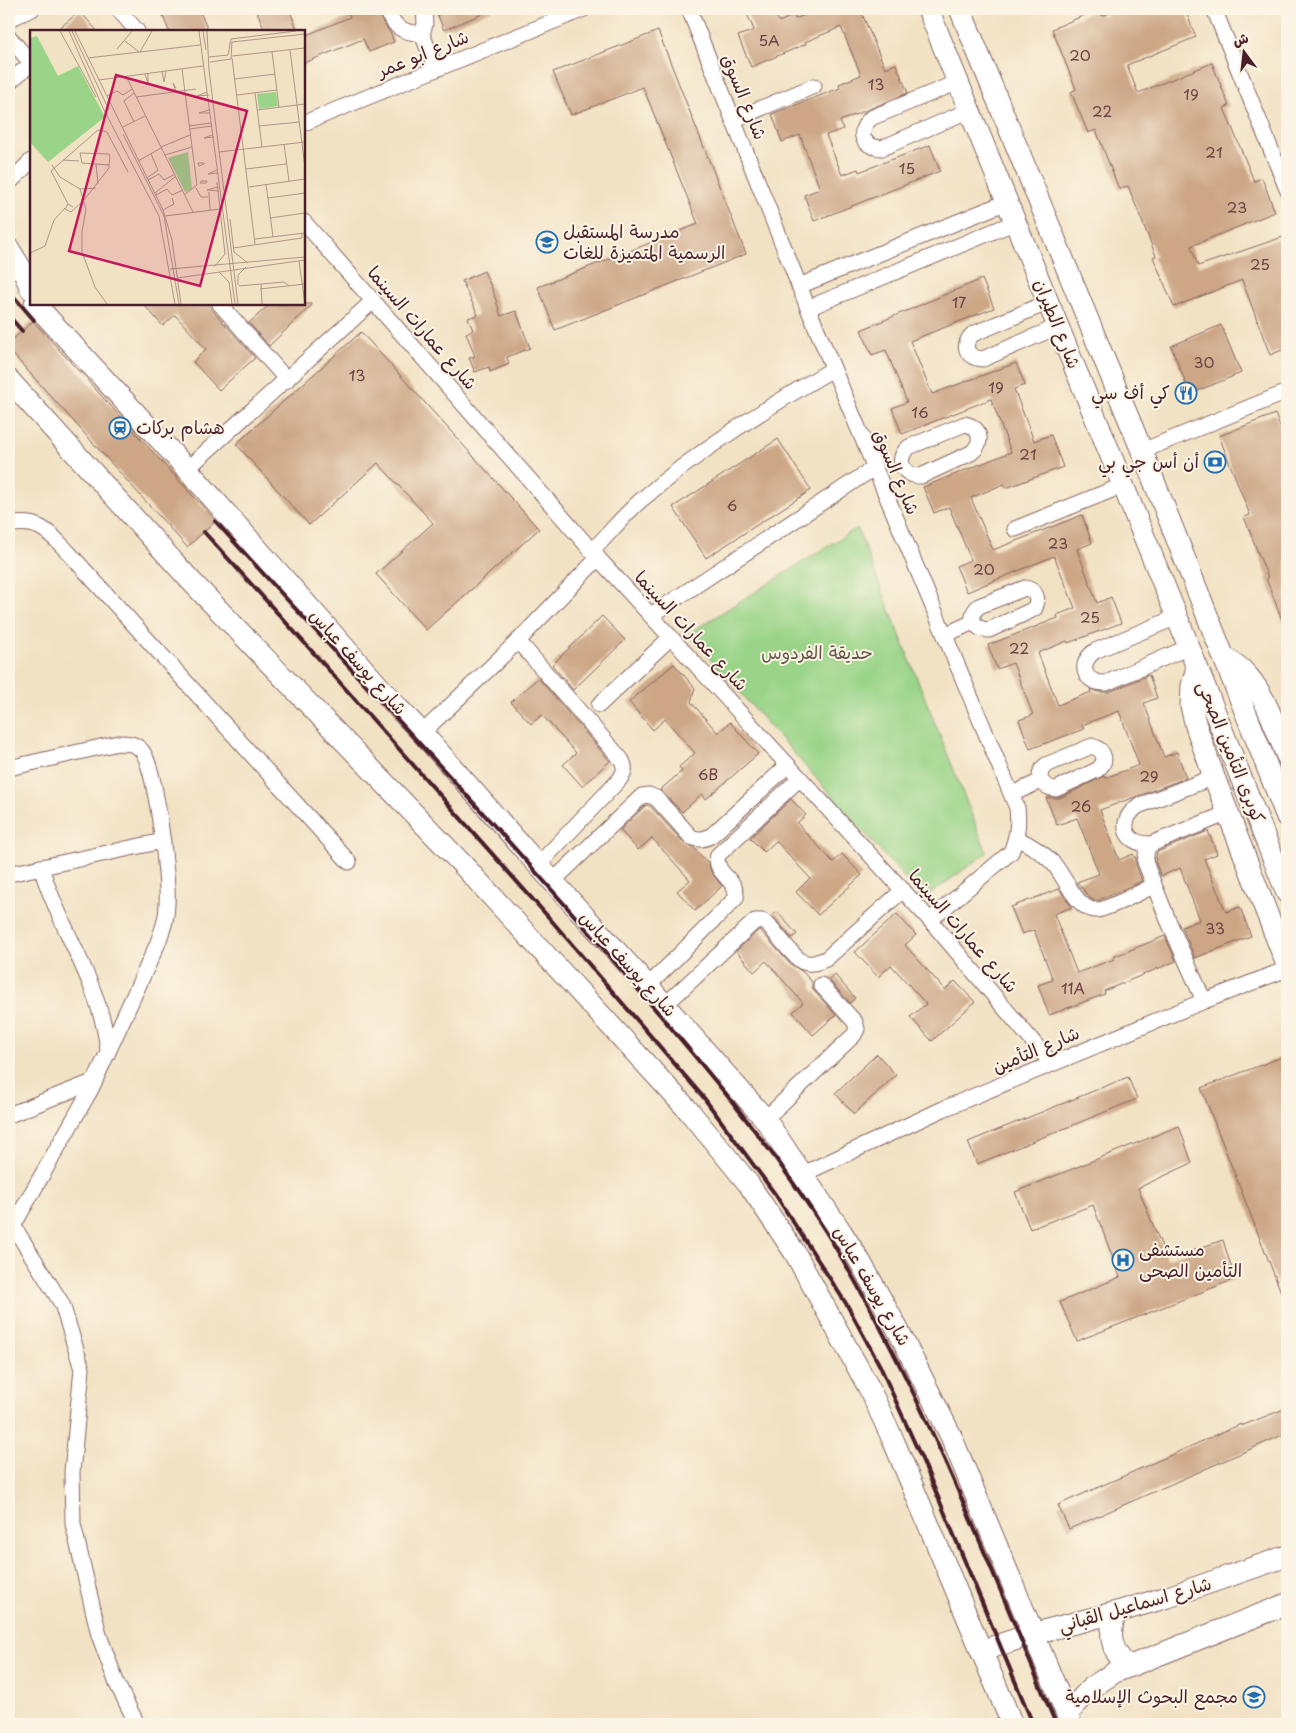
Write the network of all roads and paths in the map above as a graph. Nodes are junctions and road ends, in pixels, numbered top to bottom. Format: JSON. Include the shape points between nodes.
{"nodes":[{"id":1,"x":32,"y":9,"type":"edge"},
{"id":2,"x":118,"y":9,"type":"edge"},
{"id":3,"x":386,"y":9,"type":"edge"},
{"id":4,"x":424,"y":9,"type":"edge"},
{"id":5,"x":584,"y":9,"type":"edge"},
{"id":6,"x":689,"y":9,"type":"edge"},
{"id":7,"x":928,"y":9,"type":"edge"},
{"id":8,"x":960,"y":9,"type":"edge"},
{"id":9,"x":1214,"y":9,"type":"edge"},
{"id":10,"x":9,"y":19,"type":"edge"},
{"id":11,"x":136,"y":30,"type":"edge"},
{"id":12,"x":422,"y":34,"type":"junction"},
{"id":13,"x":9,"y":37,"type":"edge"},
{"id":14,"x":30,"y":63,"type":"edge"},
{"id":15,"x":30,"y":65,"type":"edge"},
{"id":16,"x":436,"y":69,"type":"junction"},
{"id":17,"x":9,"y":82,"type":"edge"},
{"id":18,"x":958,"y":82,"type":"junction"},
{"id":19,"x":814,"y":86,"type":"dead end"},
{"id":20,"x":970,"y":110,"type":"junction"},
{"id":21,"x":733,"y":120,"type":"junction"},
{"id":22,"x":305,"y":123,"type":"edge"},
{"id":23,"x":30,"y":162,"type":"edge"},
{"id":24,"x":9,"y":183,"type":"edge"},
{"id":25,"x":1287,"y":189,"type":"edge"},
{"id":26,"x":1008,"y":202,"type":"junction"},
{"id":27,"x":1016,"y":222,"type":"junction"},
{"id":28,"x":307,"y":231,"type":"edge"},
{"id":29,"x":9,"y":249,"type":"edge"},
{"id":30,"x":9,"y":274,"type":"edge"},
{"id":31,"x":799,"y":286,"type":"junction"},
{"id":32,"x":30,"y":287,"type":"edge"},
{"id":33,"x":30,"y":298,"type":"edge"},
{"id":34,"x":373,"y":301,"type":"junction"},
{"id":35,"x":1049,"y":302,"type":"junction"},
{"id":36,"x":36,"y":305,"type":"edge"},
{"id":37,"x":226,"y":306,"type":"edge"},
{"id":38,"x":808,"y":308,"type":"junction"},
{"id":39,"x":1059,"y":326,"type":"junction"},
{"id":40,"x":833,"y":369,"type":"junction"},
{"id":41,"x":9,"y":380,"type":"edge"},
{"id":42,"x":288,"y":380,"type":"junction"},
{"id":43,"x":1287,"y":392,"type":"edge"},
{"id":44,"x":1142,"y":451,"type":"junction"},
{"id":45,"x":902,"y":466,"type":"junction"},
{"id":46,"x":187,"y":470,"type":"junction"},
{"id":47,"x":876,"y":473,"type":"junction"},
{"id":48,"x":1124,"y":485,"type":"junction"},
{"id":49,"x":9,"y":525,"type":"edge"},
{"id":50,"x":1015,"y":529,"type":"dead end"},
{"id":51,"x":595,"y":555,"type":"junction"},
{"id":52,"x":651,"y":615,"type":"junction"},
{"id":53,"x":1177,"y":616,"type":"junction"},
{"id":54,"x":974,"y":622,"type":"dead end"},
{"id":55,"x":944,"y":635,"type":"junction"},
{"id":56,"x":672,"y":637,"type":"junction"},
{"id":57,"x":518,"y":641,"type":"junction"},
{"id":58,"x":1189,"y":647,"type":"junction"},
{"id":59,"x":1222,"y":655,"type":"junction"},
{"id":60,"x":1197,"y":667,"type":"junction"},
{"id":61,"x":599,"y":705,"type":"dead end"},
{"id":62,"x":422,"y":733,"type":"junction"},
{"id":63,"x":1287,"y":756,"type":"edge"},
{"id":64,"x":788,"y":765,"type":"junction"},
{"id":65,"x":9,"y":768,"type":"edge"},
{"id":66,"x":800,"y":778,"type":"junction"},
{"id":67,"x":1214,"y":778,"type":"junction"},
{"id":68,"x":1040,"y":781,"type":"dead end"},
{"id":69,"x":1012,"y":794,"type":"junction"},
{"id":70,"x":1228,"y":813,"type":"junction"},
{"id":71,"x":1287,"y":817,"type":"edge"},
{"id":72,"x":1016,"y":838,"type":"junction"},
{"id":73,"x":163,"y":841,"type":"junction"},
{"id":74,"x":1150,"y":844,"type":"junction"},
{"id":75,"x":349,"y":862,"type":"dead end"},
{"id":76,"x":538,"y":864,"type":"junction"},
{"id":77,"x":41,"y":867,"type":"junction"},
{"id":78,"x":9,"y":874,"type":"edge"},
{"id":79,"x":553,"y":881,"type":"junction"},
{"id":80,"x":1153,"y":886,"type":"junction"},
{"id":81,"x":903,"y":890,"type":"junction"},
{"id":82,"x":1287,"y":893,"type":"edge"},
{"id":83,"x":930,"y":920,"type":"junction"},
{"id":84,"x":1287,"y":965,"type":"edge"},
{"id":85,"x":1287,"y":969,"type":"edge"},
{"id":86,"x":821,"y":985,"type":"dead end"},
{"id":87,"x":648,"y":986,"type":"junction"},
{"id":88,"x":1204,"y":1001,"type":"junction"},
{"id":89,"x":665,"y":1005,"type":"junction"},
{"id":90,"x":108,"y":1052,"type":"junction"},
{"id":91,"x":1051,"y":1063,"type":"junction"},
{"id":92,"x":95,"y":1081,"type":"junction"},
{"id":93,"x":9,"y":1115,"type":"edge"},
{"id":94,"x":765,"y":1119,"type":"junction"},
{"id":95,"x":803,"y":1174,"type":"junction"},
{"id":96,"x":10,"y":1226,"type":"edge"},
{"id":97,"x":1287,"y":1556,"type":"edge"},
{"id":98,"x":1287,"y":1604,"type":"edge"},
{"id":99,"x":1117,"y":1612,"type":"junction"},
{"id":100,"x":1032,"y":1634,"type":"junction"},
{"id":101,"x":981,"y":1651,"type":"junction"},
{"id":102,"x":1127,"y":1666,"type":"junction"},
{"id":103,"x":1069,"y":1719,"type":"edge"},
{"id":104,"x":137,"y":1724,"type":"edge"},
{"id":105,"x":1012,"y":1724,"type":"edge"}],
"edges":[{"from":1,"to":10,"type":"street"},
{"from":2,"to":11,"type":"street"},
{"from":3,"to":12,"type":"street","via":[[396,27]]},
{"from":4,"to":12,"type":"street"},
{"from":5,"to":16,"type":"street","name":"شارع ابو عمر"},
{"from":6,"to":21,"type":"street","name":"شارع السوق"},
{"from":7,"to":18,"type":"main road","name":"شارع الطيران"},
{"from":8,"to":44,"type":"main road","name":"شارع الطيران"},
{"from":9,"to":25,"type":"street"},
{"from":12,"to":16,"type":"street"},
{"from":13,"to":14,"type":"street"},
{"from":15,"to":17,"type":"street"},
{"from":16,"to":22,"type":"street","name":"شارع ابو عمر"},
{"from":18,"to":20,"type":"main road","name":"شارع الطيران"},
{"from":18,"to":20,"type":"street","via":[[871,118],[864,124],[862,134],[865,142],[873,148],[882,148]]},
{"from":19,"to":21,"type":"street"},
{"from":20,"to":26,"type":"main road","name":"شارع الطيران"},
{"from":21,"to":31,"type":"street","name":"شارع السوق"},
{"from":23,"to":24,"type":"street"},
{"from":26,"to":27,"type":"main road","name":"شارع الطيران"},
{"from":26,"to":31,"type":"street"},
{"from":27,"to":35,"type":"main road","name":"شارع الطيران"},
{"from":27,"to":38,"type":"street"},
{"from":28,"to":34,"type":"street","name":"شارع عمارات السينما"},
{"from":29,"to":32,"type":"main road"},
{"from":30,"to":33,"type":"main road"},
{"from":31,"to":38,"type":"street","name":"شارع السوق"},
{"from":34,"to":42,"type":"street"},
{"from":34,"to":51,"type":"street","name":"شارع عمارات السينما"},
{"from":35,"to":39,"type":"main road","name":"شارع الطيران"},
{"from":35,"to":39,"type":"street","via":[[973,334],[966,347],[969,354],[983,359]]},
{"from":36,"to":46,"type":"main road","name":"شارع يوسف عباس"},
{"from":37,"to":42,"type":"street"},
{"from":38,"to":40,"type":"street","name":"شارع السوق"},
{"from":39,"to":48,"type":"main road","name":"شارع الطيران"},
{"from":40,"to":47,"type":"street","name":"شارع السوق"},
{"from":40,"to":51,"type":"street","via":[[744,423],[690,461],[639,502]]},
{"from":41,"to":101,"type":"main road","via":[[190,580],[478,880],[689,1111],[742,1176],[795,1253],[869,1388]]},
{"from":42,"to":46,"type":"street"},
{"from":43,"to":44,"type":"street"},
{"from":44,"to":59,"type":"main road","name":"شارع الطيران"},
{"from":45,"to":45,"type":"street","via":[[903,452],[908,447],[958,426],[971,426],[980,436],[977,449],[921,476],[913,476]]},
{"from":45,"to":47,"type":"street"},
{"from":46,"to":62,"type":"main road","name":"شارع يوسف عباس"},
{"from":47,"to":52,"type":"street"},
{"from":47,"to":55,"type":"street","name":"شارع السوق"},
{"from":48,"to":50,"type":"street"},
{"from":48,"to":53,"type":"main road","name":"شارع الطيران"},
{"from":49,"to":75,"type":"street","via":[[28,523],[38,526],[68,552]]},
{"from":51,"to":52,"type":"street","name":"شارع عمارات السينما"},
{"from":51,"to":57,"type":"street"},
{"from":52,"to":56,"type":"street","name":"شارع عمارات السينما"},
{"from":53,"to":58,"type":"main road","name":"شارع الطيران"},
{"from":53,"to":58,"type":"street","via":[[1095,651],[1088,656],[1086,672],[1097,683],[1106,683]]},
{"from":54,"to":55,"type":"street"},
{"from":55,"to":69,"type":"street","name":"شارع السوق"},
{"from":56,"to":61,"type":"street"},
{"from":56,"to":64,"type":"street","name":"شارع عمارات السينما"},
{"from":57,"to":62,"type":"street"},
{"from":57,"to":76,"type":"street","via":[[625,765],[620,779]]},
{"from":58,"to":60,"type":"main road","name":"شارع الطيران"},
{"from":59,"to":63,"type":"main road","via":[[1243,671],[1256,687]]},
{"from":59,"to":71,"type":"main road","name":"كوبرى التأمين الصحى"},
{"from":60,"to":67,"type":"main road","via":[[1192,686],[1192,706]]},
{"from":60,"to":82,"type":"main road","name":"كوبرى التأمين الصحى"},
{"from":62,"to":76,"type":"main road","name":"شارع يوسف عباس"},
{"from":64,"to":66,"type":"street","name":"شارع عمارات السينما"},
{"from":64,"to":79,"type":"street","via":[[705,839],[691,837],[656,798],[642,796]]},
{"from":65,"to":73,"type":"street","via":[[118,743],[131,743],[143,752],[147,761]]},
{"from":66,"to":81,"type":"street","name":"شارع عمارات السينما"},
{"from":66,"to":87,"type":"street","via":[[718,855],[716,862],[734,885],[736,898]]},
{"from":67,"to":70,"type":"main road"},
{"from":67,"to":74,"type":"street","via":[[1138,806],[1130,812],[1126,831],[1140,844]]},
{"from":68,"to":69,"type":"street"},
{"from":69,"to":72,"type":"street","name":"شارع السوق","via":[[1018,816]]},
{"from":70,"to":74,"type":"street"},
{"from":70,"to":84,"type":"main road"},
{"from":72,"to":80,"type":"street","via":[[1050,860],[1087,909],[1098,911]]},
{"from":72,"to":83,"type":"street","name":"شارع السوق","via":[[1011,852]]},
{"from":73,"to":77,"type":"street"},
{"from":73,"to":90,"type":"street","via":[[168,904],[165,922]]},
{"from":74,"to":80,"type":"street","via":[[1145,862]]},
{"from":76,"to":79,"type":"main road","name":"شارع يوسف عباس"},
{"from":77,"to":78,"type":"street"},
{"from":77,"to":90,"type":"street","via":[[51,899],[75,946],[102,1014]]},
{"from":79,"to":87,"type":"main road","name":"شارع يوسف عباس"},
{"from":80,"to":88,"type":"street"},
{"from":81,"to":83,"type":"street","name":"شارع عمارات السينما"},
{"from":81,"to":89,"type":"street","via":[[818,962],[801,961],[768,924],[755,921]]},
{"from":83,"to":91,"type":"street","name":"شارع عمارات السينما"},
{"from":85,"to":88,"type":"street","name":"شارع التأمين"},
{"from":86,"to":94,"type":"street","via":[[855,1022],[854,1035]]},
{"from":87,"to":89,"type":"main road","name":"شارع يوسف عباس"},
{"from":88,"to":91,"type":"street","name":"شارع التأمين"},
{"from":89,"to":94,"type":"main road","name":"شارع يوسف عباس"},
{"from":90,"to":92,"type":"street"},
{"from":91,"to":95,"type":"street","name":"شارع التأمين"},
{"from":92,"to":93,"type":"street"},
{"from":92,"to":96,"type":"street"},
{"from":94,"to":95,"type":"main road","name":"شارع يوسف عباس"},
{"from":95,"to":100,"type":"main road","name":"شارع يوسف عباس","via":[[861,1263],[921,1374],[951,1436]]},
{"from":96,"to":104,"type":"street","via":[[62,1304],[82,1369],[72,1472],[73,1524],[99,1635],[117,1684]]},
{"from":97,"to":99,"type":"main road","name":"شارع اسماعيل القباني"},
{"from":98,"to":102,"type":"main road"},
{"from":99,"to":100,"type":"main road","name":"شارع اسماعيل القباني"},
{"from":99,"to":102,"type":"main road","via":[[1111,1631],[1112,1641],[1115,1651]]},
{"from":100,"to":101,"type":"main road","name":"شارع اسماعيل القباني"},
{"from":100,"to":103,"type":"main road","name":"شارع يوسف عباس"},
{"from":101,"to":105,"type":"main road"},
{"from":102,"to":103,"type":"main road","via":[[1091,1688]]}]}
